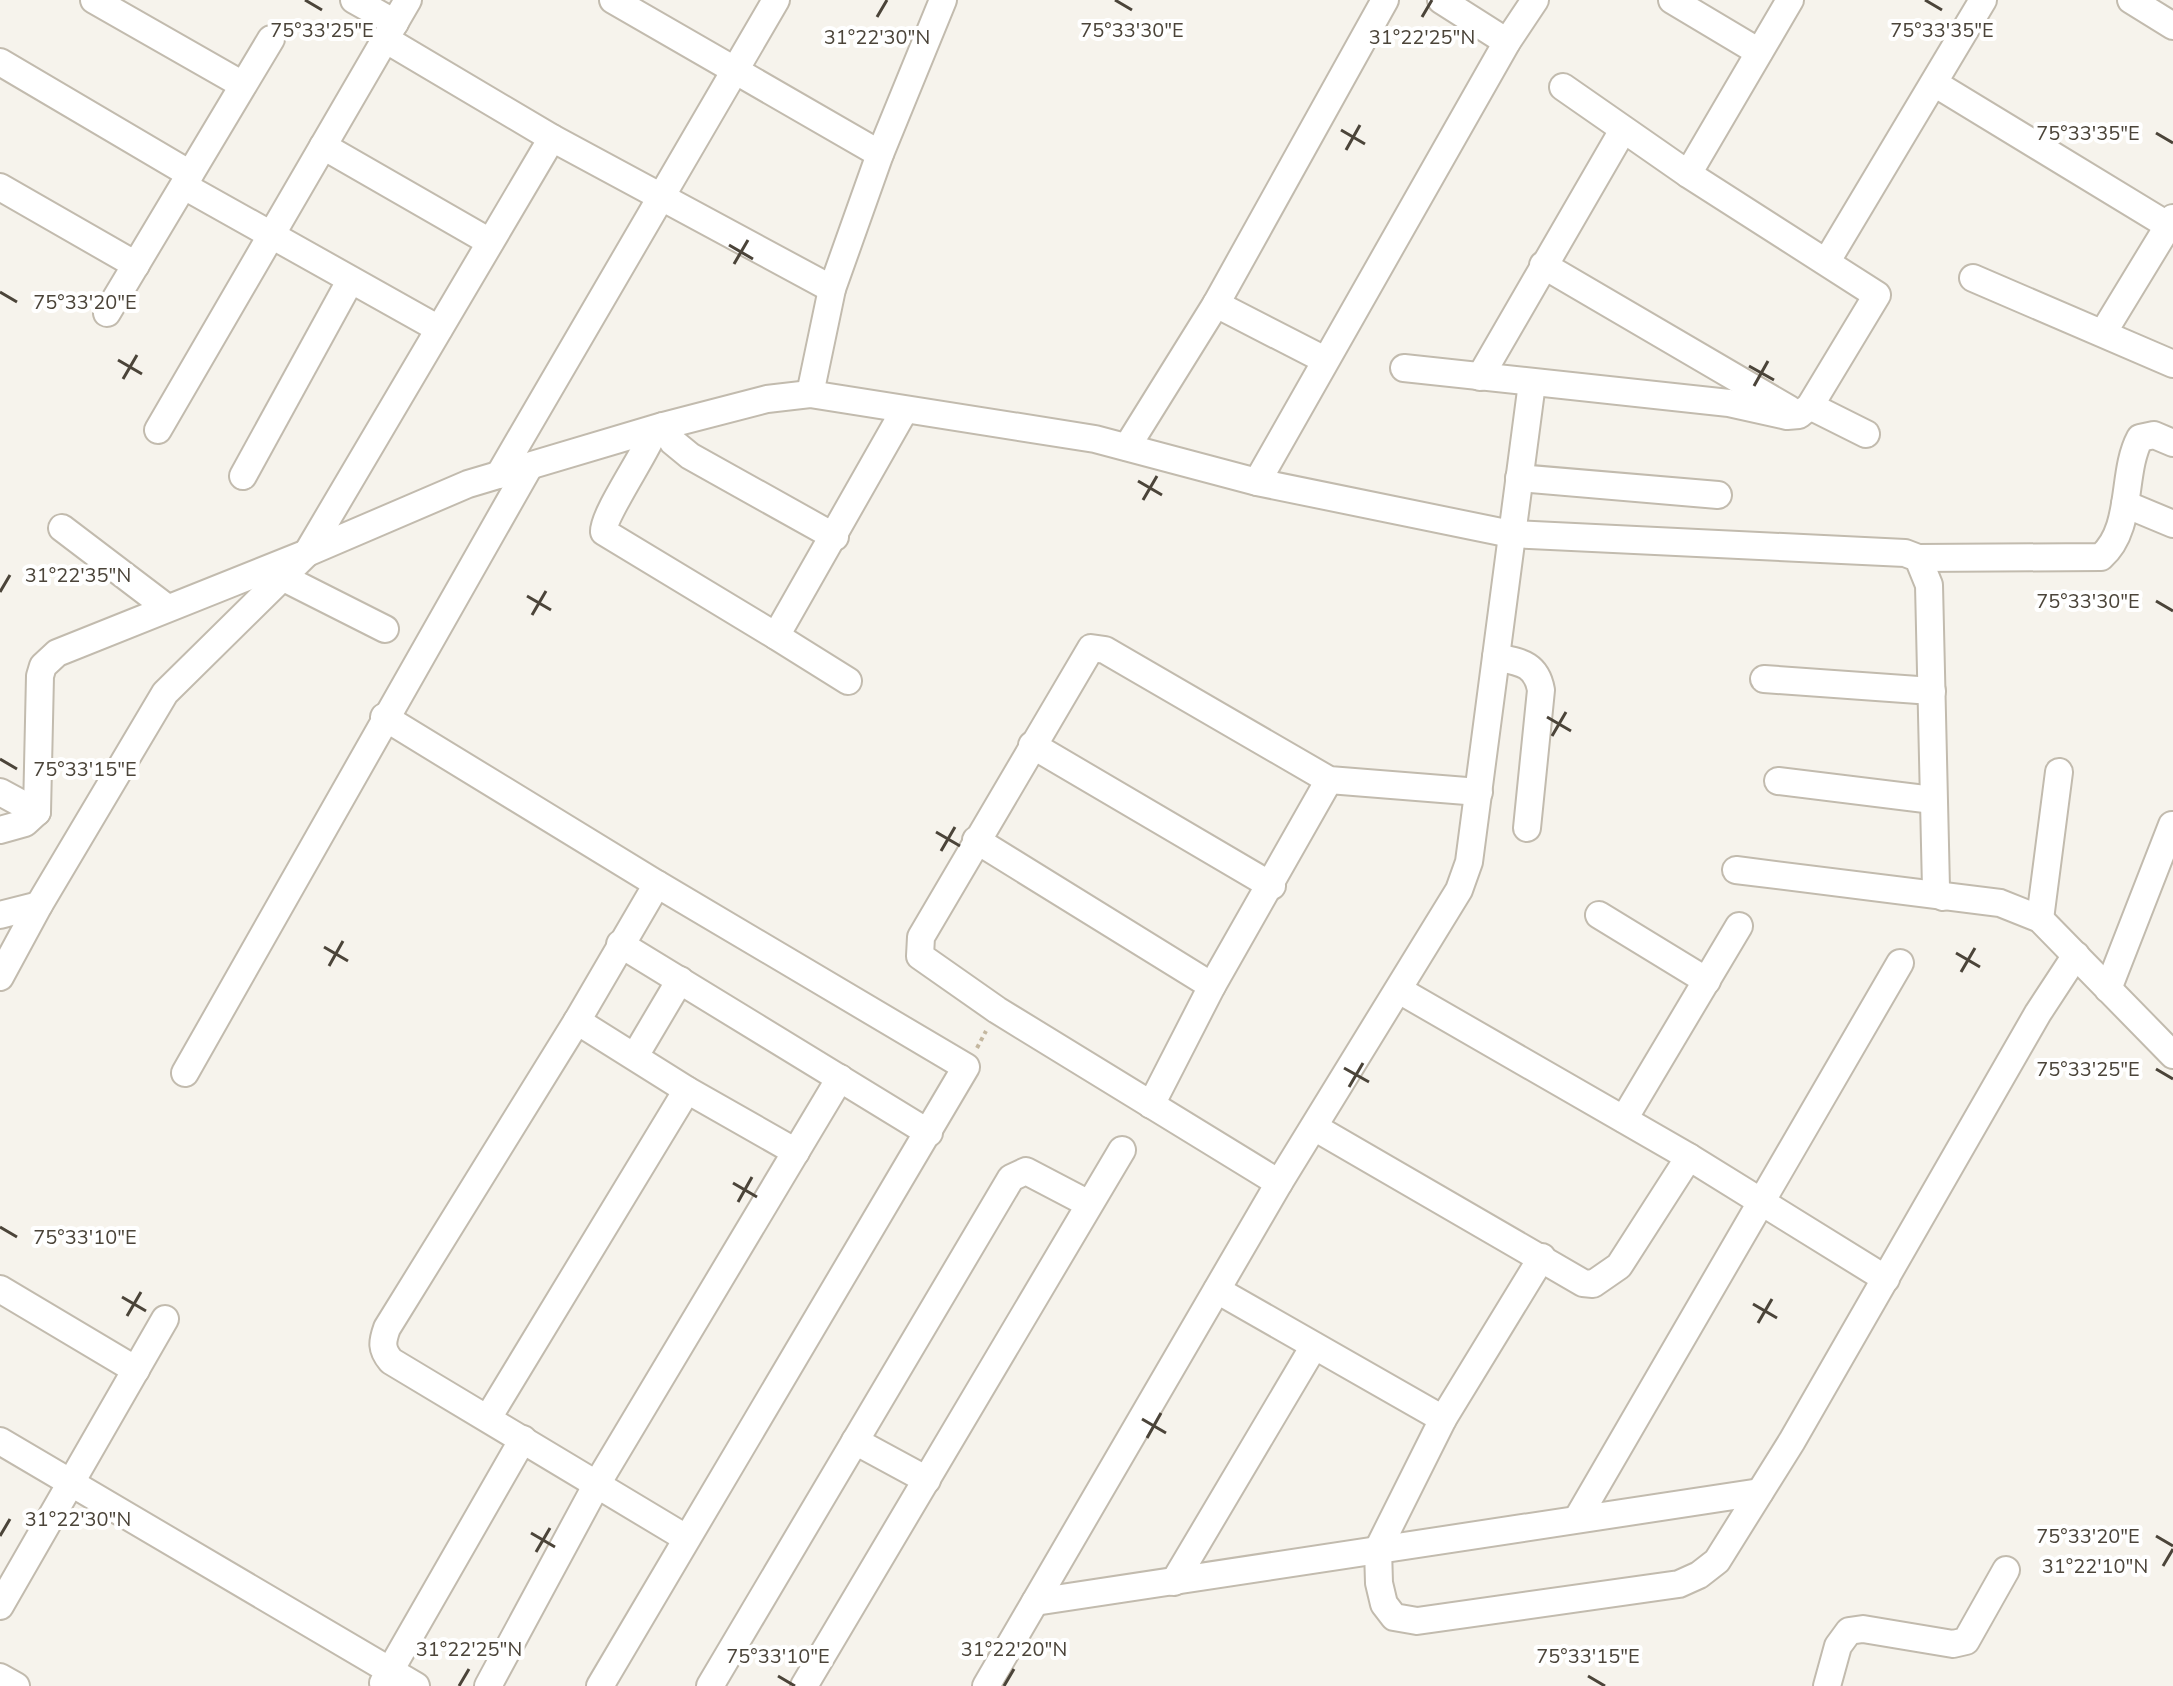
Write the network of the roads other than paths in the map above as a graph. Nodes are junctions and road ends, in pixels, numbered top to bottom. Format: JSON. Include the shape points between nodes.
{"nodes":[{"id":1,"x":94,"y":0,"type":"edge"},
{"id":2,"x":354,"y":0,"type":"edge"},
{"id":3,"x":408,"y":0,"type":"edge"},
{"id":4,"x":613,"y":0,"type":"edge"},
{"id":5,"x":776,"y":0,"type":"edge"},
{"id":6,"x":943,"y":0,"type":"edge"},
{"id":7,"x":1385,"y":0,"type":"edge"},
{"id":8,"x":1441,"y":0,"type":"edge"},
{"id":9,"x":1535,"y":0,"type":"edge"},
{"id":10,"x":1672,"y":0,"type":"edge"},
{"id":11,"x":1790,"y":0,"type":"edge"},
{"id":12,"x":1983,"y":0,"type":"edge"},
{"id":13,"x":2131,"y":0,"type":"edge"},
{"id":14,"x":2173,"y":26,"type":"edge"},
{"id":15,"x":390,"y":31,"type":"junction"},
{"id":16,"x":271,"y":39,"type":"dead end"},
{"id":17,"x":1507,"y":42,"type":"junction"},
{"id":18,"x":1759,"y":52,"type":"junction"},
{"id":19,"x":0,"y":62,"type":"edge"},
{"id":20,"x":735,"y":72,"type":"junction"},
{"id":21,"x":1934,"y":83,"type":"junction"},
{"id":22,"x":243,"y":85,"type":"junction"},
{"id":23,"x":1563,"y":87,"type":"dead end"},
{"id":24,"x":1623,"y":130,"type":"junction"},
{"id":25,"x":552,"y":138,"type":"junction"},
{"id":26,"x":323,"y":146,"type":"junction"},
{"id":27,"x":880,"y":154,"type":"junction"},
{"id":28,"x":1688,"y":174,"type":"junction"},
{"id":29,"x":187,"y":180,"type":"junction"},
{"id":30,"x":0,"y":187,"type":"edge"},
{"id":31,"x":661,"y":198,"type":"junction"},
{"id":32,"x":2171,"y":222,"type":"edge"},
{"id":33,"x":269,"y":235,"type":"junction"},
{"id":34,"x":490,"y":242,"type":"junction"},
{"id":35,"x":1827,"y":261,"type":"junction"},
{"id":36,"x":136,"y":265,"type":"junction"},
{"id":37,"x":1543,"y":265,"type":"junction"},
{"id":38,"x":1973,"y":278,"type":"dead end"},
{"id":39,"x":350,"y":281,"type":"junction"},
{"id":40,"x":832,"y":289,"type":"junction"},
{"id":41,"x":1216,"y":304,"type":"junction"},
{"id":42,"x":107,"y":313,"type":"dead end"},
{"id":43,"x":439,"y":329,"type":"junction"},
{"id":44,"x":2103,"y":333,"type":"junction"},
{"id":45,"x":1325,"y":360,"type":"junction"},
{"id":46,"x":2173,"y":364,"type":"edge"},
{"id":47,"x":1404,"y":368,"type":"dead end"},
{"id":48,"x":1480,"y":377,"type":"junction"},
{"id":49,"x":1532,"y":383,"type":"junction"},
{"id":50,"x":810,"y":394,"type":"junction"},
{"id":51,"x":1805,"y":410,"type":"junction"},
{"id":52,"x":904,"y":411,"type":"junction"},
{"id":53,"x":659,"y":428,"type":"junction"},
{"id":54,"x":158,"y":430,"type":"dead end"},
{"id":55,"x":1866,"y":434,"type":"dead end"},
{"id":56,"x":2173,"y":443,"type":"edge"},
{"id":57,"x":1127,"y":447,"type":"junction"},
{"id":58,"x":529,"y":467,"type":"junction"},
{"id":59,"x":499,"y":475,"type":"junction"},
{"id":60,"x":243,"y":476,"type":"dead end"},
{"id":61,"x":1519,"y":478,"type":"junction"},
{"id":62,"x":1257,"y":482,"type":"junction"},
{"id":63,"x":1718,"y":495,"type":"dead end"},
{"id":64,"x":2125,"y":504,"type":"junction"},
{"id":65,"x":2173,"y":524,"type":"edge"},
{"id":66,"x":62,"y":528,"type":"dead end"},
{"id":67,"x":1511,"y":534,"type":"junction"},
{"id":68,"x":835,"y":537,"type":"junction"},
{"id":69,"x":307,"y":553,"type":"junction"},
{"id":70,"x":1918,"y":558,"type":"junction"},
{"id":71,"x":282,"y":577,"type":"junction"},
{"id":72,"x":166,"y":607,"type":"junction"},
{"id":73,"x":385,"y":629,"type":"dead end"},
{"id":74,"x":776,"y":636,"type":"junction"},
{"id":75,"x":1496,"y":657,"type":"junction"},
{"id":76,"x":1764,"y":679,"type":"dead end"},
{"id":77,"x":848,"y":681,"type":"dead end"},
{"id":78,"x":1932,"y":691,"type":"junction"},
{"id":79,"x":384,"y":717,"type":"junction"},
{"id":80,"x":1032,"y":745,"type":"junction"},
{"id":81,"x":2059,"y":772,"type":"dead end"},
{"id":82,"x":1329,"y":780,"type":"junction"},
{"id":83,"x":1778,"y":781,"type":"dead end"},
{"id":84,"x":0,"y":792,"type":"edge"},
{"id":85,"x":1479,"y":792,"type":"junction"},
{"id":86,"x":1933,"y":800,"type":"junction"},
{"id":87,"x":37,"y":812,"type":"junction"},
{"id":88,"x":2172,"y":825,"type":"edge"},
{"id":89,"x":1527,"y":828,"type":"dead end"},
{"id":90,"x":0,"y":830,"type":"edge"},
{"id":91,"x":976,"y":840,"type":"junction"},
{"id":92,"x":1736,"y":870,"type":"dead end"},
{"id":93,"x":657,"y":884,"type":"junction"},
{"id":94,"x":1272,"y":886,"type":"junction"},
{"id":95,"x":1943,"y":897,"type":"junction"},
{"id":96,"x":39,"y":905,"type":"junction"},
{"id":97,"x":0,"y":915,"type":"edge"},
{"id":98,"x":1599,"y":915,"type":"dead end"},
{"id":99,"x":2040,"y":919,"type":"junction"},
{"id":100,"x":1739,"y":926,"type":"dead end"},
{"id":101,"x":620,"y":944,"type":"junction"},
{"id":102,"x":2076,"y":955,"type":"junction"},
{"id":103,"x":1900,"y":963,"type":"dead end"},
{"id":104,"x":0,"y":977,"type":"edge"},
{"id":105,"x":680,"y":980,"type":"junction"},
{"id":106,"x":1707,"y":981,"type":"junction"},
{"id":107,"x":1212,"y":986,"type":"junction"},
{"id":108,"x":2108,"y":989,"type":"junction"},
{"id":109,"x":1399,"y":990,"type":"junction"},
{"id":110,"x":577,"y":1021,"type":"junction"},
{"id":111,"x":2173,"y":1055,"type":"edge"},
{"id":112,"x":635,"y":1056,"type":"junction"},
{"id":113,"x":185,"y":1073,"type":"dead end"},
{"id":114,"x":840,"y":1078,"type":"junction"},
{"id":115,"x":687,"y":1090,"type":"junction"},
{"id":116,"x":1151,"y":1105,"type":"junction"},
{"id":117,"x":1624,"y":1119,"type":"junction"},
{"id":118,"x":1314,"y":1127,"type":"junction"},
{"id":119,"x":929,"y":1133,"type":"junction"},
{"id":120,"x":1122,"y":1150,"type":"dead end"},
{"id":121,"x":796,"y":1152,"type":"junction"},
{"id":122,"x":1689,"y":1157,"type":"junction"},
{"id":123,"x":1279,"y":1183,"type":"junction"},
{"id":124,"x":1761,"y":1201,"type":"junction"},
{"id":125,"x":1089,"y":1204,"type":"junction"},
{"id":126,"x":1542,"y":1257,"type":"junction"},
{"id":127,"x":1886,"y":1279,"type":"junction"},
{"id":128,"x":0,"y":1289,"type":"edge"},
{"id":129,"x":1217,"y":1290,"type":"junction"},
{"id":130,"x":165,"y":1319,"type":"dead end"},
{"id":131,"x":1314,"y":1346,"type":"junction"},
{"id":132,"x":136,"y":1370,"type":"junction"},
{"id":133,"x":488,"y":1418,"type":"junction"},
{"id":134,"x":1443,"y":1419,"type":"junction"},
{"id":135,"x":523,"y":1439,"type":"junction"},
{"id":136,"x":0,"y":1441,"type":"edge"},
{"id":137,"x":855,"y":1441,"type":"junction"},
{"id":138,"x":927,"y":1480,"type":"junction"},
{"id":139,"x":72,"y":1484,"type":"junction"},
{"id":140,"x":597,"y":1484,"type":"junction"},
{"id":141,"x":1760,"y":1492,"type":"junction"},
{"id":142,"x":1577,"y":1519,"type":"junction"},
{"id":143,"x":686,"y":1538,"type":"junction"},
{"id":144,"x":1378,"y":1549,"type":"junction"},
{"id":145,"x":2006,"y":1570,"type":"dead end"},
{"id":146,"x":1174,"y":1582,"type":"junction"},
{"id":147,"x":1035,"y":1602,"type":"junction"},
{"id":148,"x":0,"y":1606,"type":"edge"},
{"id":149,"x":0,"y":1677,"type":"edge"},
{"id":150,"x":386,"y":1678,"type":"edge"},
{"id":151,"x":16,"y":1686,"type":"edge"},
{"id":152,"x":416,"y":1686,"type":"edge"},
{"id":153,"x":488,"y":1686,"type":"edge"},
{"id":154,"x":600,"y":1686,"type":"edge"},
{"id":155,"x":710,"y":1686,"type":"edge"},
{"id":156,"x":804,"y":1686,"type":"edge"},
{"id":157,"x":986,"y":1686,"type":"edge"},
{"id":158,"x":1827,"y":1686,"type":"edge"}],
"edges":[{"from":1,"to":22,"type":"street"},
{"from":2,"to":15,"type":"street"},
{"from":3,"to":15,"type":"street"},
{"from":4,"to":20,"type":"street"},
{"from":5,"to":20,"type":"street"},
{"from":6,"to":27,"type":"street"},
{"from":7,"to":41,"type":"street"},
{"from":8,"to":17,"type":"street"},
{"from":9,"to":17,"type":"street"},
{"from":10,"to":18,"type":"street"},
{"from":11,"to":18,"type":"street"},
{"from":12,"to":21,"type":"street"},
{"from":13,"to":14,"type":"street"},
{"from":15,"to":25,"type":"street"},
{"from":15,"to":26,"type":"street"},
{"from":16,"to":22,"type":"street"},
{"from":17,"to":45,"type":"street"},
{"from":18,"to":28,"type":"street"},
{"from":19,"to":29,"type":"street"},
{"from":20,"to":27,"type":"street"},
{"from":20,"to":31,"type":"street"},
{"from":21,"to":32,"type":"street"},
{"from":21,"to":35,"type":"street"},
{"from":22,"to":29,"type":"street"},
{"from":23,"to":24,"type":"street"},
{"from":24,"to":28,"type":"street"},
{"from":24,"to":37,"type":"street"},
{"from":25,"to":31,"type":"street"},
{"from":25,"to":34,"type":"street"},
{"from":26,"to":33,"type":"street"},
{"from":26,"to":34,"type":"street"},
{"from":27,"to":40,"type":"street"},
{"from":28,"to":35,"type":"street"},
{"from":29,"to":33,"type":"street"},
{"from":29,"to":36,"type":"street"},
{"from":30,"to":36,"type":"street"},
{"from":31,"to":40,"type":"street"},
{"from":31,"to":59,"type":"street"},
{"from":32,"to":44,"type":"street"},
{"from":33,"to":39,"type":"street"},
{"from":33,"to":54,"type":"street"},
{"from":34,"to":43,"type":"street"},
{"from":35,"to":51,"type":"street","via":[[1877,295]]},
{"from":36,"to":42,"type":"street"},
{"from":37,"to":48,"type":"street"},
{"from":37,"to":51,"type":"street"},
{"from":38,"to":44,"type":"street"},
{"from":39,"to":43,"type":"street"},
{"from":39,"to":60,"type":"street"},
{"from":40,"to":50,"type":"street"},
{"from":41,"to":45,"type":"street"},
{"from":41,"to":57,"type":"street"},
{"from":43,"to":69,"type":"street"},
{"from":44,"to":46,"type":"street"},
{"from":45,"to":62,"type":"street"},
{"from":47,"to":48,"type":"street"},
{"from":48,"to":49,"type":"street"},
{"from":49,"to":51,"type":"street","via":[[1729,403],[1787,416]]},
{"from":49,"to":61,"type":"street"},
{"from":50,"to":52,"type":"street"},
{"from":50,"to":53,"type":"street","via":[[767,399]]},
{"from":51,"to":55,"type":"street"},
{"from":52,"to":57,"type":"street"},
{"from":52,"to":68,"type":"street"},
{"from":53,"to":58,"type":"street"},
{"from":53,"to":68,"type":"street","via":[[690,456]]},
{"from":53,"to":74,"type":"street","via":[[607,516],[604,532]]},
{"from":56,"to":64,"type":"street","via":[[2154,435],[2140,438]]},
{"from":57,"to":62,"type":"street"},
{"from":58,"to":59,"type":"street"},
{"from":58,"to":79,"type":"street"},
{"from":59,"to":69,"type":"street"},
{"from":61,"to":63,"type":"street"},
{"from":61,"to":67,"type":"street"},
{"from":62,"to":67,"type":"street"},
{"from":64,"to":65,"type":"street"},
{"from":64,"to":70,"type":"street","via":[[2112,544],[2101,557]]},
{"from":66,"to":72,"type":"street"},
{"from":67,"to":70,"type":"street","via":[[1905,553]]},
{"from":67,"to":75,"type":"street"},
{"from":68,"to":74,"type":"street"},
{"from":69,"to":71,"type":"street"},
{"from":69,"to":72,"type":"street"},
{"from":70,"to":78,"type":"street","via":[[1929,585]]},
{"from":71,"to":73,"type":"street"},
{"from":71,"to":96,"type":"street","via":[[165,693]]},
{"from":72,"to":87,"type":"street","via":[[57,653],[43,666]]},
{"from":74,"to":77,"type":"street"},
{"from":75,"to":85,"type":"street"},
{"from":75,"to":89,"type":"street","via":[[1528,664],[1541,690]]},
{"from":76,"to":78,"type":"street"},
{"from":78,"to":86,"type":"street"},
{"from":79,"to":93,"type":"street"},
{"from":79,"to":113,"type":"street"},
{"from":80,"to":82,"type":"street","via":[[1087,653],[1096,648]]},
{"from":80,"to":91,"type":"street"},
{"from":80,"to":94,"type":"street"},
{"from":81,"to":99,"type":"street"},
{"from":82,"to":85,"type":"street"},
{"from":82,"to":94,"type":"street"},
{"from":83,"to":86,"type":"street"},
{"from":84,"to":87,"type":"street"},
{"from":85,"to":109,"type":"street","via":[[1469,862],[1459,890]]},
{"from":86,"to":95,"type":"street","via":[[1936,888]]},
{"from":87,"to":90,"type":"street","via":[[25,823]]},
{"from":88,"to":108,"type":"street"},
{"from":91,"to":107,"type":"street"},
{"from":91,"to":116,"type":"street","via":[[918,949],[929,963],[997,1010]]},
{"from":92,"to":95,"type":"street"},
{"from":93,"to":101,"type":"street"},
{"from":93,"to":119,"type":"street","via":[[966,1067]]},
{"from":94,"to":107,"type":"street"},
{"from":95,"to":99,"type":"street","via":[[2000,903]]},
{"from":96,"to":97,"type":"street"},
{"from":96,"to":104,"type":"street"},
{"from":98,"to":106,"type":"street"},
{"from":99,"to":102,"type":"street"},
{"from":100,"to":106,"type":"street"},
{"from":101,"to":105,"type":"street"},
{"from":101,"to":110,"type":"street"},
{"from":102,"to":108,"type":"street"},
{"from":102,"to":127,"type":"street"},
{"from":103,"to":124,"type":"street"},
{"from":105,"to":112,"type":"street"},
{"from":105,"to":114,"type":"street"},
{"from":106,"to":117,"type":"street"},
{"from":107,"to":116,"type":"street"},
{"from":108,"to":111,"type":"street"},
{"from":109,"to":117,"type":"street"},
{"from":109,"to":118,"type":"street"},
{"from":110,"to":112,"type":"street"},
{"from":110,"to":133,"type":"street","via":[[382,1342],[391,1361]]},
{"from":112,"to":115,"type":"street"},
{"from":114,"to":119,"type":"street"},
{"from":114,"to":121,"type":"street"},
{"from":115,"to":121,"type":"street"},
{"from":115,"to":133,"type":"street"},
{"from":116,"to":123,"type":"street"},
{"from":117,"to":122,"type":"street"},
{"from":118,"to":123,"type":"street"},
{"from":118,"to":126,"type":"street"},
{"from":119,"to":143,"type":"street"},
{"from":120,"to":125,"type":"street"},
{"from":121,"to":140,"type":"street"},
{"from":122,"to":124,"type":"street"},
{"from":122,"to":126,"type":"street","via":[[1619,1266],[1601,1282],[1583,1283]]},
{"from":123,"to":129,"type":"street"},
{"from":124,"to":127,"type":"street"},
{"from":124,"to":142,"type":"street"},
{"from":125,"to":137,"type":"street","via":[[1026,1171],[1011,1178]]},
{"from":125,"to":138,"type":"street"},
{"from":126,"to":134,"type":"street"},
{"from":127,"to":141,"type":"street"},
{"from":128,"to":132,"type":"street"},
{"from":129,"to":131,"type":"street"},
{"from":129,"to":147,"type":"street"},
{"from":130,"to":132,"type":"street"},
{"from":131,"to":134,"type":"street"},
{"from":131,"to":146,"type":"street"},
{"from":132,"to":139,"type":"street"},
{"from":133,"to":135,"type":"street"},
{"from":134,"to":144,"type":"street"},
{"from":135,"to":140,"type":"street"},
{"from":135,"to":150,"type":"street"},
{"from":136,"to":139,"type":"street"},
{"from":137,"to":138,"type":"street"},
{"from":137,"to":155,"type":"street"},
{"from":138,"to":156,"type":"street"},
{"from":139,"to":148,"type":"street"},
{"from":139,"to":150,"type":"street"},
{"from":140,"to":143,"type":"street"},
{"from":140,"to":153,"type":"street"},
{"from":141,"to":142,"type":"street"},
{"from":141,"to":144,"type":"street","via":[[1717,1561],[1679,1584],[1403,1620],[1384,1604]]},
{"from":142,"to":144,"type":"street"},
{"from":143,"to":154,"type":"street"},
{"from":144,"to":146,"type":"street"},
{"from":145,"to":158,"type":"street","via":[[1966,1641],[1953,1644],[1849,1631],[1838,1646]]},
{"from":146,"to":147,"type":"street"},
{"from":147,"to":157,"type":"street"},
{"from":149,"to":151,"type":"street"},
{"from":150,"to":152,"type":"street"}]}
